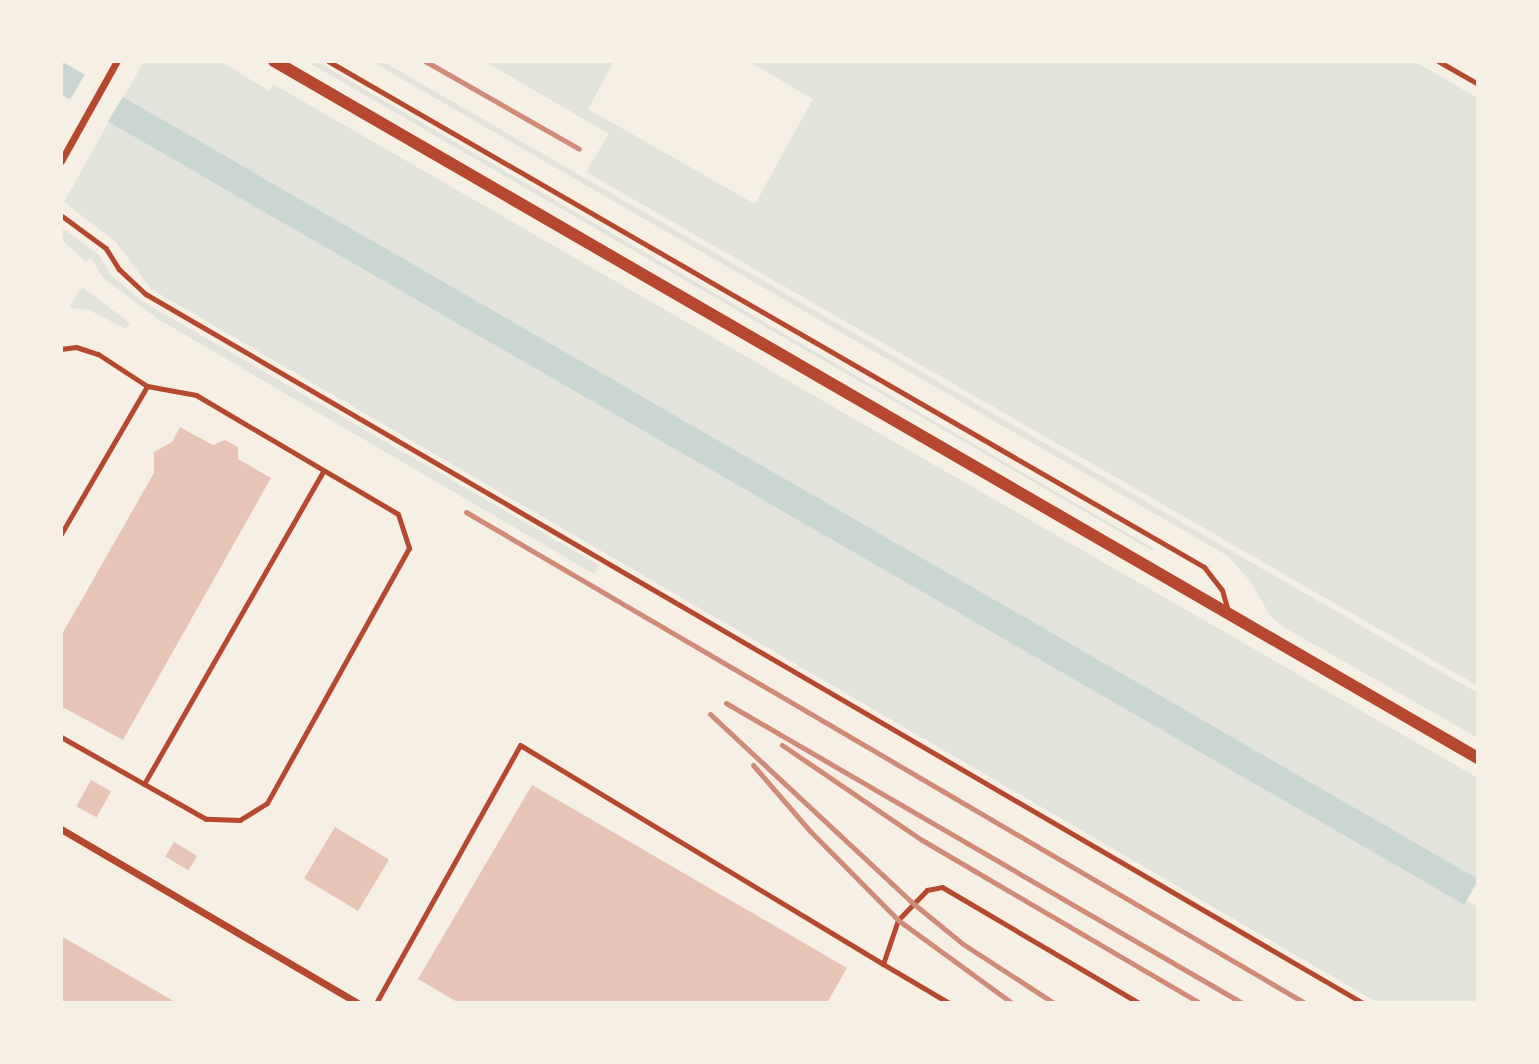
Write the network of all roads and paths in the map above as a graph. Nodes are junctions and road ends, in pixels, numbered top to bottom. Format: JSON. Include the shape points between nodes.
{"nodes":[{"id":1,"x":117,"y":61,"type":"edge"},
{"id":2,"x":274,"y":61,"type":"edge"},
{"id":3,"x":328,"y":61,"type":"edge"},
{"id":4,"x":1438,"y":61,"type":"edge"},
{"id":5,"x":1478,"y":84,"type":"edge"},
{"id":6,"x":61,"y":161,"type":"edge"},
{"id":7,"x":61,"y":215,"type":"edge"},
{"id":8,"x":61,"y":349,"type":"edge"},
{"id":9,"x":147,"y":386,"type":"junction"},
{"id":10,"x":323,"y":471,"type":"junction"},
{"id":11,"x":61,"y":534,"type":"edge"},
{"id":12,"x":1230,"y":617,"type":"junction"},
{"id":13,"x":61,"y":737,"type":"edge"},
{"id":14,"x":1478,"y":758,"type":"edge"},
{"id":15,"x":144,"y":784,"type":"junction"},
{"id":16,"x":61,"y":829,"type":"edge"},
{"id":17,"x":883,"y":964,"type":"junction"},
{"id":18,"x":357,"y":1003,"type":"edge"},
{"id":19,"x":376,"y":1003,"type":"edge"},
{"id":20,"x":949,"y":1003,"type":"edge"},
{"id":21,"x":1139,"y":1003,"type":"edge"},
{"id":22,"x":1363,"y":1003,"type":"edge"}],
"edges":[{"from":1,"to":6,"type":"street"},
{"from":2,"to":12,"type":"street"},
{"from":3,"to":12,"type":"lane","via":[[1205,568],[1222,590]]},
{"from":4,"to":5,"type":"lane"},
{"from":7,"to":22,"type":"path","via":[[106,248],[119,269],[146,295]]},
{"from":8,"to":9,"type":"lane","via":[[76,347],[98,354]]},
{"from":9,"to":10,"type":"lane","via":[[195,395]]},
{"from":9,"to":11,"type":"lane"},
{"from":10,"to":15,"type":"lane"},
{"from":10,"to":15,"type":"lane","via":[[398,514],[409,548],[267,803],[240,820],[206,819]]},
{"from":12,"to":14,"type":"street"},
{"from":13,"to":15,"type":"lane"},
{"from":16,"to":18,"type":"street"},
{"from":17,"to":19,"type":"lane","via":[[520,745]]},
{"from":17,"to":20,"type":"lane"},
{"from":17,"to":21,"type":"lane","via":[[898,920],[927,890],[942,887]]}]}
